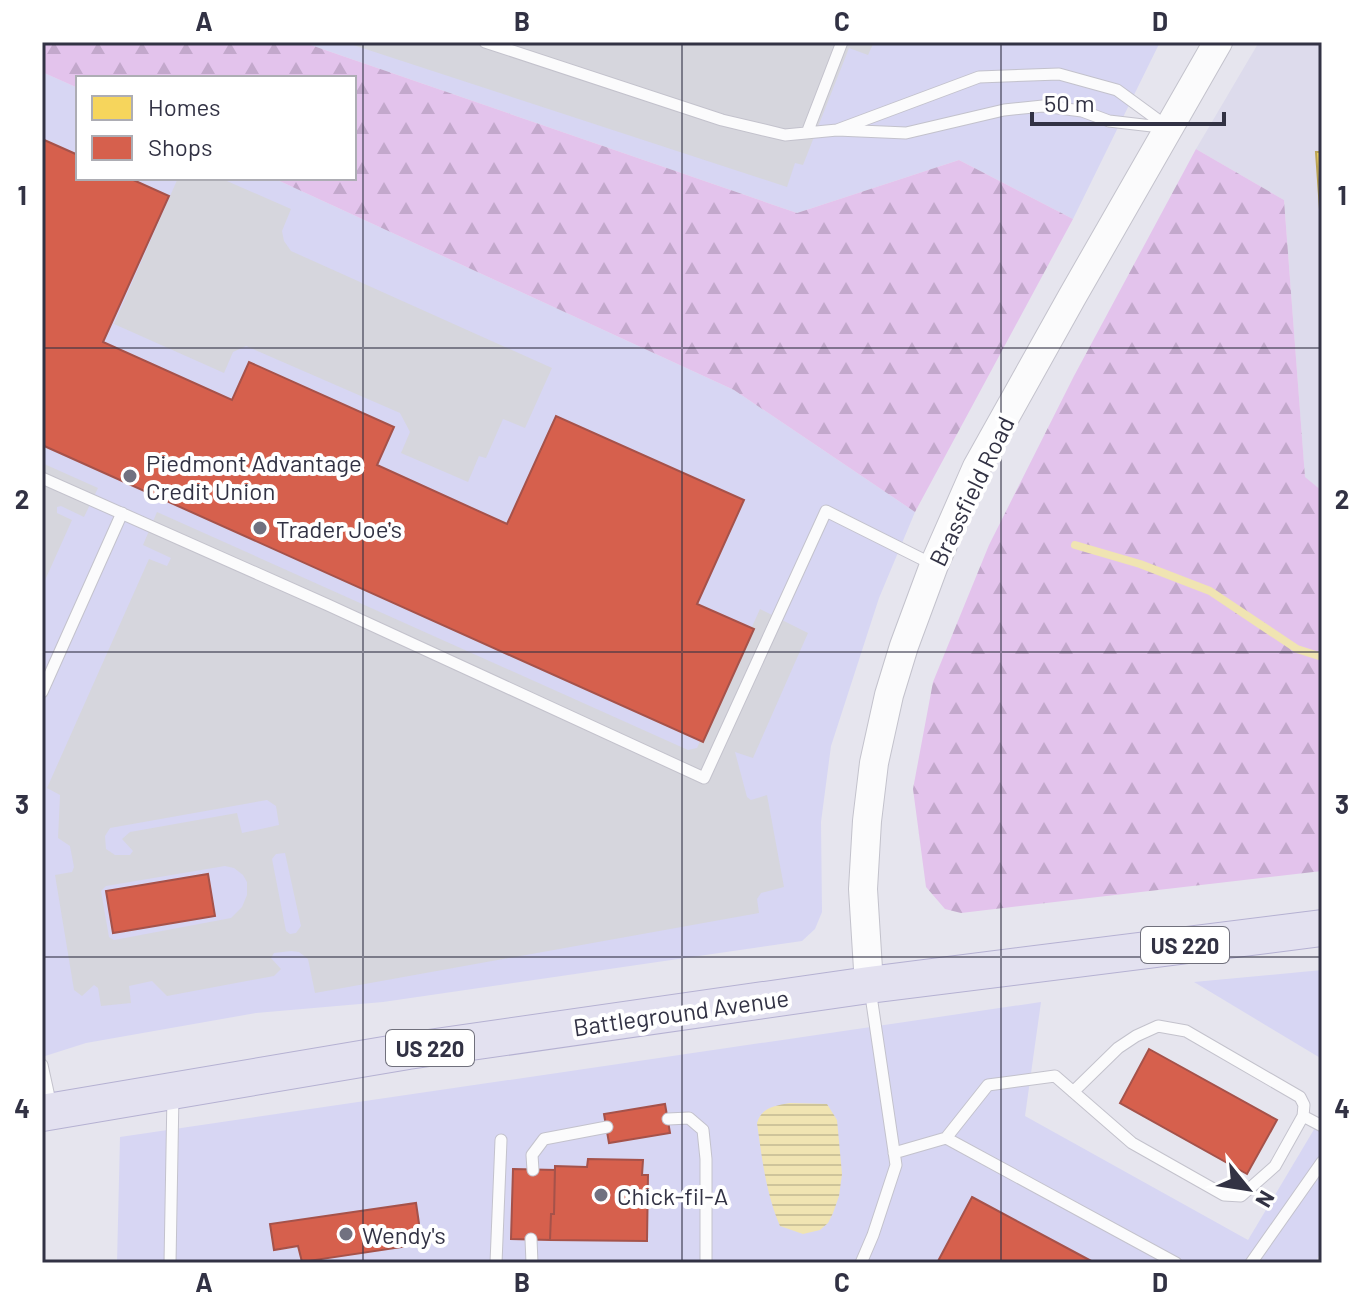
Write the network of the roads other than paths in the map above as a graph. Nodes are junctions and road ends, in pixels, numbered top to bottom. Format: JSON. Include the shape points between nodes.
{"nodes":[{"id":1,"x":485,"y":42,"type":"edge"},
{"id":2,"x":842,"y":42,"type":"edge"},
{"id":3,"x":1218,"y":42,"type":"edge"},
{"id":4,"x":1169,"y":128,"type":"junction"},
{"id":5,"x":837,"y":130,"type":"junction"},
{"id":6,"x":807,"y":133,"type":"junction"},
{"id":7,"x":42,"y":478,"type":"edge"},
{"id":8,"x":122,"y":513,"type":"junction"},
{"id":9,"x":934,"y":565,"type":"junction"},
{"id":10,"x":42,"y":692,"type":"edge"},
{"id":11,"x":1322,"y":928,"type":"edge"},
{"id":12,"x":869,"y":985,"type":"junction"},
{"id":13,"x":42,"y":1065,"type":"edge"},
{"id":14,"x":173,"y":1090,"type":"junction"},
{"id":15,"x":1073,"y":1092,"type":"junction"},
{"id":16,"x":47,"y":1112,"type":"edge"},
{"id":17,"x":1303,"y":1116,"type":"junction"},
{"id":18,"x":668,"y":1119,"type":"dead end"},
{"id":19,"x":1322,"y":1126,"type":"edge"},
{"id":20,"x":607,"y":1127,"type":"dead end"},
{"id":21,"x":946,"y":1138,"type":"junction"},
{"id":22,"x":501,"y":1140,"type":"dead end"},
{"id":23,"x":894,"y":1153,"type":"junction"},
{"id":24,"x":1322,"y":1162,"type":"edge"},
{"id":25,"x":533,"y":1170,"type":"dead end"},
{"id":26,"x":531,"y":1239,"type":"dead end"},
{"id":27,"x":170,"y":1263,"type":"edge"},
{"id":28,"x":496,"y":1263,"type":"edge"},
{"id":29,"x":532,"y":1263,"type":"edge"},
{"id":30,"x":706,"y":1263,"type":"edge"},
{"id":31,"x":861,"y":1263,"type":"edge"},
{"id":32,"x":1176,"y":1263,"type":"edge"},
{"id":33,"x":1251,"y":1263,"type":"edge"}],
"edges":[{"from":1,"to":6,"type":"lane","via":[[722,120],[785,135]]},
{"from":2,"to":6,"type":"lane"},
{"from":3,"to":4,"type":"street","name":"Brassfield Road"},
{"from":4,"to":5,"type":"lane","via":[[1043,106],[906,133]]},
{"from":4,"to":5,"type":"lane","via":[[1117,90],[1059,74],[979,77]]},
{"from":4,"to":9,"type":"street","name":"Brassfield Road","via":[[977,467]]},
{"from":5,"to":6,"type":"lane"},
{"from":7,"to":8,"type":"lane"},
{"from":8,"to":9,"type":"lane","via":[[704,778],[826,511]]},
{"from":8,"to":10,"type":"lane"},
{"from":9,"to":12,"type":"street","name":"Brassfield Road","via":[[889,695],[874,763],[863,889]]},
{"from":11,"to":12,"type":"main road","name":"Battleground Avenue","number":"US 220"},
{"from":12,"to":14,"type":"main road","name":"Battleground Avenue","number":"US 220"},
{"from":12,"to":23,"type":"lane"},
{"from":13,"to":16,"type":"lane"},
{"from":14,"to":16,"type":"main road","name":"Battleground Avenue","number":"US 220"},
{"from":14,"to":27,"type":"lane"},
{"from":15,"to":17,"type":"lane","via":[[1118,1048],[1158,1026],[1186,1031],[1300,1097]]},
{"from":15,"to":17,"type":"lane","via":[[1132,1143],[1224,1195],[1241,1196],[1275,1166]]},
{"from":15,"to":21,"type":"lane","via":[[1055,1076],[988,1085]]},
{"from":17,"to":19,"type":"lane"},
{"from":18,"to":30,"type":"lane","via":[[689,1118],[703,1130]]},
{"from":20,"to":25,"type":"lane","via":[[544,1139],[532,1155]]},
{"from":21,"to":23,"type":"lane"},
{"from":21,"to":32,"type":"lane"},
{"from":22,"to":28,"type":"lane"},
{"from":23,"to":31,"type":"lane","via":[[896,1165]]},
{"from":24,"to":33,"type":"lane"},
{"from":26,"to":29,"type":"lane"}]}
